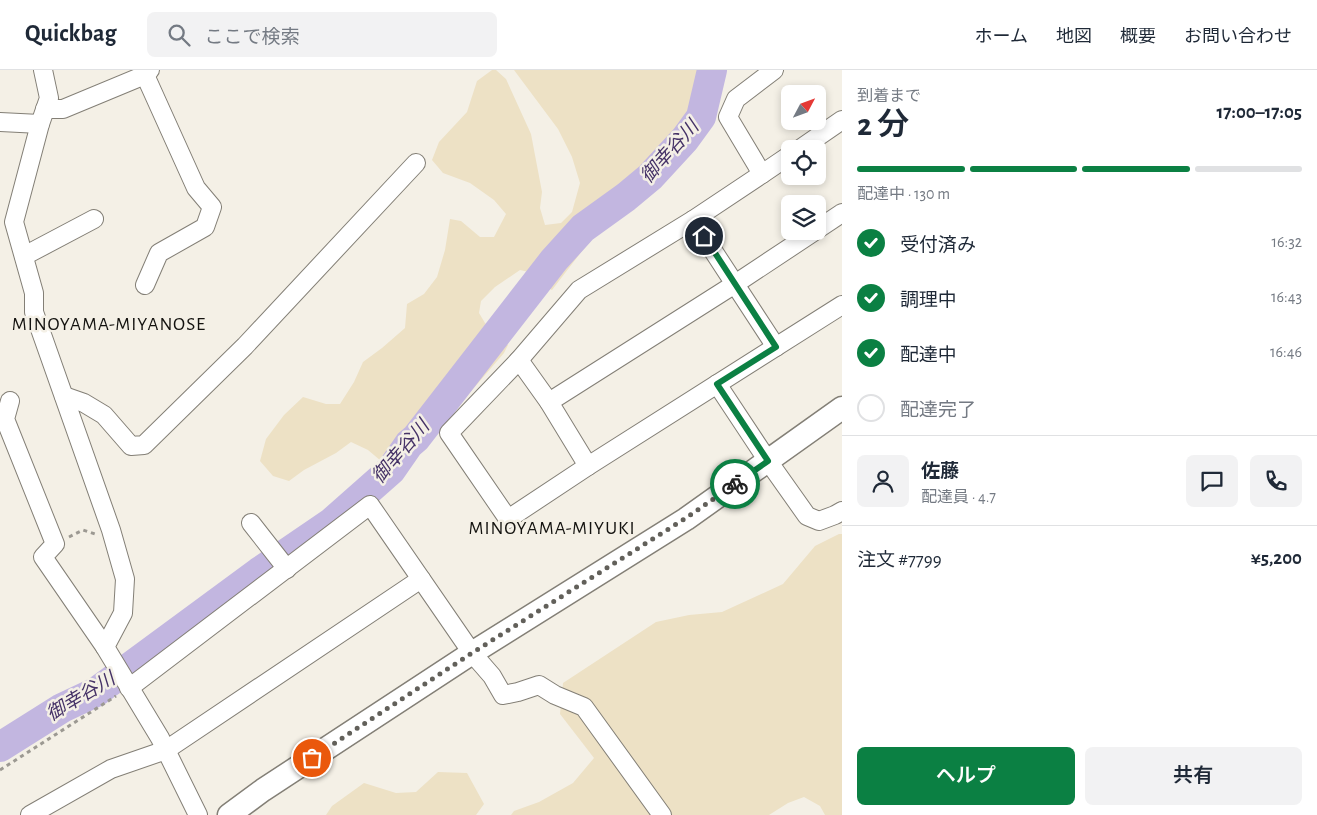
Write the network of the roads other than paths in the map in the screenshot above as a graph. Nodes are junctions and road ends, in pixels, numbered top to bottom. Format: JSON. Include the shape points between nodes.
{"nodes":[{"id":1,"x":43,"y":70,"type":"edge"},
{"id":2,"x":774,"y":70,"type":"edge"},
{"id":3,"x":148,"y":73,"type":"edge"},
{"id":4,"x":43,"y":117,"type":"junction"},
{"id":5,"x":842,"y":120,"type":"edge"},
{"id":6,"x":0,"y":122,"type":"edge"},
{"id":7,"x":813,"y":140,"type":"edge"},
{"id":8,"x":781,"y":161,"type":"edge"},
{"id":9,"x":416,"y":163,"type":"dead end"},
{"id":10,"x":762,"y":174,"type":"junction"},
{"id":11,"x":842,"y":213,"type":"edge"},
{"id":12,"x":94,"y":219,"type":"dead end"},
{"id":13,"x":693,"y":220,"type":"junction"},
{"id":14,"x":826,"y":223,"type":"edge"},
{"id":15,"x":801,"y":240,"type":"edge"},
{"id":16,"x":24,"y":256,"type":"junction"},
{"id":17,"x":735,"y":284,"type":"junction"},
{"id":18,"x":145,"y":286,"type":"dead end"},
{"id":19,"x":842,"y":305,"type":"edge"},
{"id":20,"x":776,"y":347,"type":"junction"},
{"id":21,"x":519,"y":360,"type":"junction"},
{"id":22,"x":717,"y":384,"type":"junction"},
{"id":23,"x":64,"y":396,"type":"junction"},
{"id":24,"x":10,"y":401,"type":"dead end"},
{"id":25,"x":549,"y":402,"type":"junction"},
{"id":26,"x":842,"y":408,"type":"edge"},
{"id":27,"x":768,"y":461,"type":"junction"},
{"id":28,"x":588,"y":466,"type":"junction"},
{"id":29,"x":842,"y":511,"type":"edge"},
{"id":30,"x":251,"y":523,"type":"dead end"},
{"id":31,"x":282,"y":562,"type":"junction"},
{"id":32,"x":421,"y":579,"type":"junction"},
{"id":33,"x":105,"y":647,"type":"junction"},
{"id":34,"x":472,"y":653,"type":"junction"},
{"id":35,"x":127,"y":684,"type":"junction"},
{"id":36,"x":166,"y":750,"type":"junction"},
{"id":37,"x":30,"y":815,"type":"edge"},
{"id":38,"x":198,"y":815,"type":"edge"},
{"id":39,"x":229,"y":815,"type":"edge"},
{"id":40,"x":662,"y":815,"type":"edge"}],
"edges":[{"from":1,"to":4,"type":"street","via":[[49,98]]},
{"from":2,"to":10,"type":"street","via":[[736,99],[728,117]]},
{"from":3,"to":4,"type":"street"},
{"from":3,"to":18,"type":"street","via":[[196,188],[212,207],[205,226],[159,253]]},
{"from":4,"to":6,"type":"street"},
{"from":4,"to":16,"type":"street","via":[[14,222]]},
{"from":5,"to":7,"type":"street"},
{"from":8,"to":10,"type":"street"},
{"from":9,"to":23,"type":"street","via":[[245,346],[144,444],[131,446],[104,414]]},
{"from":10,"to":13,"type":"street"},
{"from":11,"to":14,"type":"street"},
{"from":12,"to":16,"type":"street"},
{"from":13,"to":17,"type":"street"},
{"from":13,"to":21,"type":"street","via":[[579,290]]},
{"from":15,"to":17,"type":"street"},
{"from":16,"to":23,"type":"street","via":[[34,293],[34,312]]},
{"from":17,"to":20,"type":"street"},
{"from":17,"to":25,"type":"street"},
{"from":19,"to":20,"type":"street"},
{"from":20,"to":22,"type":"street"},
{"from":21,"to":25,"type":"street"},
{"from":21,"to":28,"type":"street","via":[[449,433],[508,519]]},
{"from":22,"to":27,"type":"street"},
{"from":22,"to":28,"type":"street"},
{"from":23,"to":33,"type":"street","via":[[125,580],[123,613]]},
{"from":24,"to":33,"type":"street","via":[[4,419],[55,544],[43,556]]},
{"from":25,"to":28,"type":"street"},
{"from":26,"to":27,"type":"street"},
{"from":27,"to":29,"type":"street","via":[[807,516],[819,521]]},
{"from":27,"to":34,"type":"street","via":[[686,518]]},
{"from":30,"to":31,"type":"street"},
{"from":31,"to":32,"type":"street","via":[[370,505]]},
{"from":31,"to":35,"type":"street"},
{"from":32,"to":34,"type":"street"},
{"from":32,"to":36,"type":"street"},
{"from":33,"to":35,"type":"street"},
{"from":34,"to":39,"type":"street"},
{"from":34,"to":40,"type":"street","via":[[504,694],[539,685],[584,707]]},
{"from":35,"to":36,"type":"street"},
{"from":36,"to":37,"type":"street","via":[[111,769]]},
{"from":36,"to":38,"type":"street"}]}
